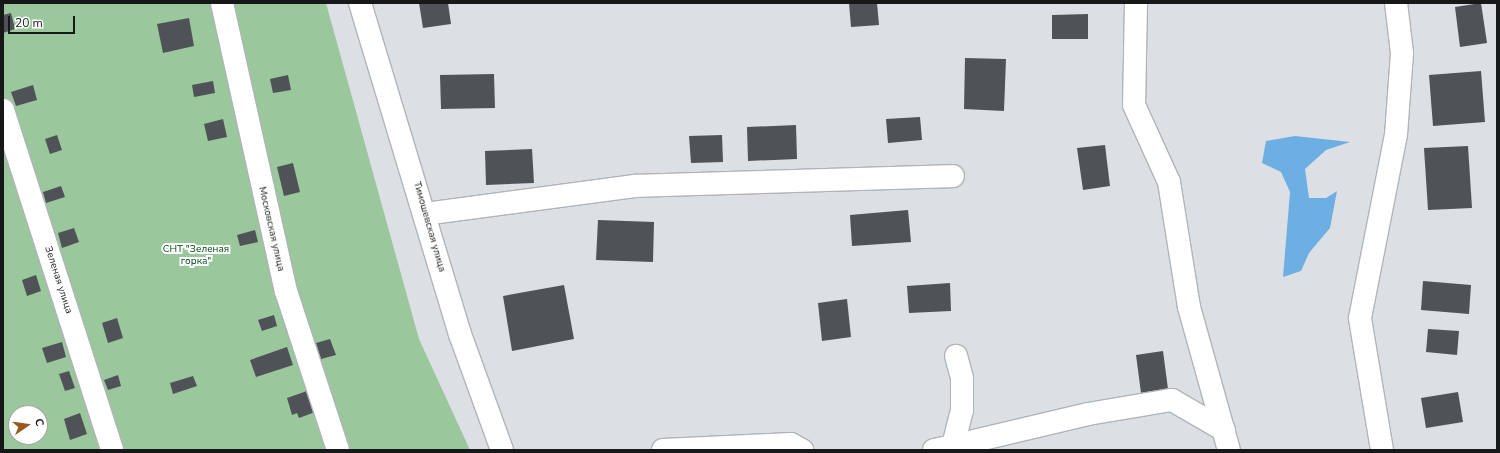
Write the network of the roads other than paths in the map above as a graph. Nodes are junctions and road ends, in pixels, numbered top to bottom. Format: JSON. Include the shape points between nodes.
{"nodes":[{"id":1,"x":222,"y":3,"type":"edge"},
{"id":2,"x":360,"y":3,"type":"edge"},
{"id":3,"x":1136,"y":3,"type":"edge"},
{"id":4,"x":1396,"y":3,"type":"edge"},
{"id":5,"x":3,"y":110,"type":"edge"},
{"id":6,"x":953,"y":176,"type":"dead end"},
{"id":7,"x":425,"y":214,"type":"junction"},
{"id":8,"x":956,"y":356,"type":"dead end"},
{"id":9,"x":1227,"y":440,"type":"edge"},
{"id":10,"x":944,"y":448,"type":"edge"},
{"id":11,"x":112,"y":450,"type":"edge"},
{"id":12,"x":338,"y":450,"type":"edge"},
{"id":13,"x":502,"y":450,"type":"edge"},
{"id":14,"x":663,"y":450,"type":"edge"},
{"id":15,"x":802,"y":450,"type":"edge"},
{"id":16,"x":1382,"y":450,"type":"edge"}],
"edges":[{"from":1,"to":12,"type":"street","name":"Московская улица","via":[[286,291]]},
{"from":2,"to":7,"type":"street","name":"Тимошевская улица"},
{"from":3,"to":9,"type":"street","via":[[1134,105],[1168,182],[1189,307]]},
{"from":4,"to":16,"type":"street","via":[[1402,53],[1396,135],[1360,318]]},
{"from":5,"to":11,"type":"street","name":"Зеленая улица"},
{"from":6,"to":7,"type":"street","via":[[636,186]]},
{"from":7,"to":13,"type":"street","name":"Тимошевская улица","via":[[460,334]]},
{"from":8,"to":10,"type":"street","via":[[962,378],[962,411]]},
{"from":9,"to":10,"type":"street","via":[[1172,400],[1088,414]]},
{"from":14,"to":15,"type":"street","via":[[791,444]]}]}
